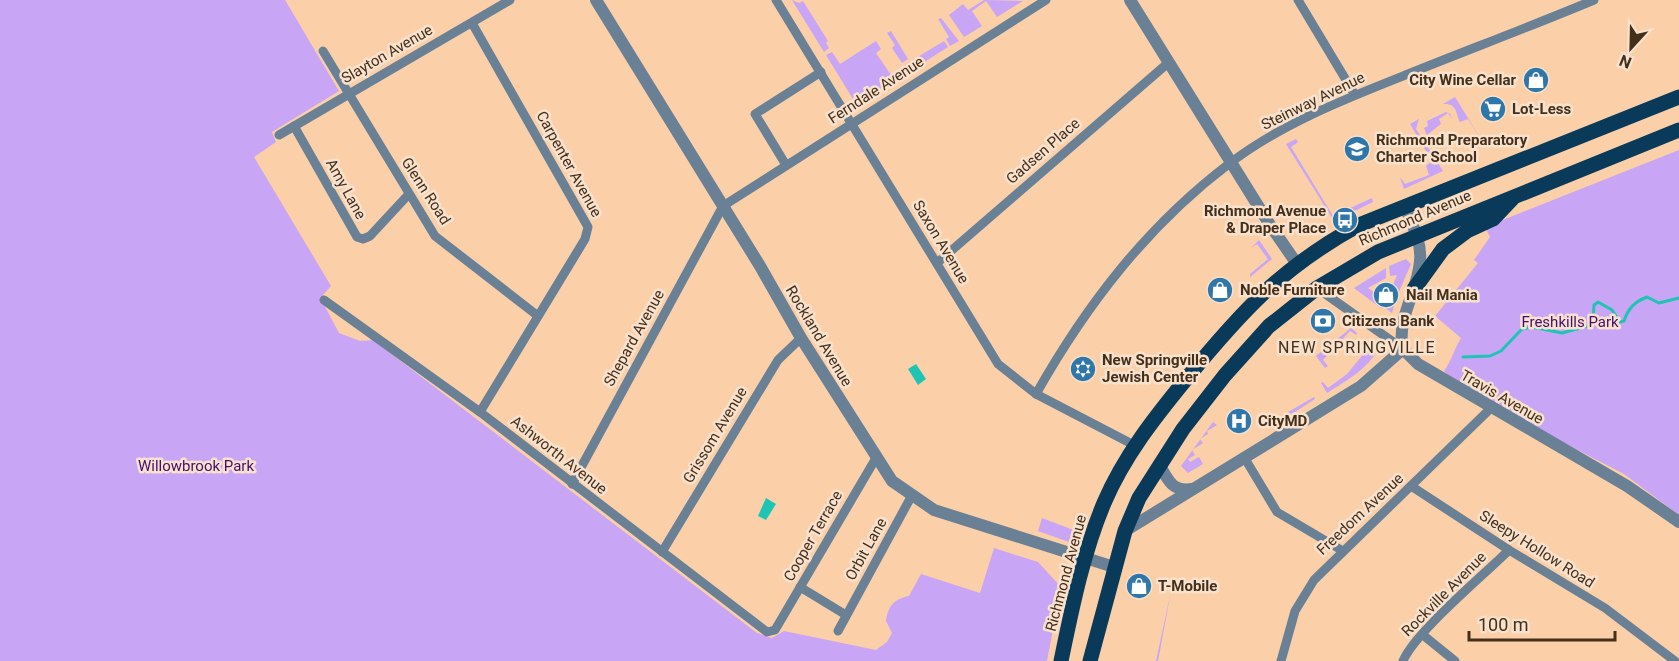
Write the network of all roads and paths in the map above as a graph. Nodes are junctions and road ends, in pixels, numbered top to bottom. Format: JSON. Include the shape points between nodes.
{"nodes":[{"id":1,"x":510,"y":0,"type":"edge"},
{"id":2,"x":596,"y":0,"type":"edge"},
{"id":3,"x":776,"y":0,"type":"edge"},
{"id":4,"x":1046,"y":0,"type":"edge"},
{"id":5,"x":1130,"y":0,"type":"edge"},
{"id":6,"x":1298,"y":0,"type":"edge"},
{"id":7,"x":1594,"y":0,"type":"edge"},
{"id":8,"x":1564,"y":1,"type":"edge"},
{"id":9,"x":1570,"y":10,"type":"junction"},
{"id":10,"x":472,"y":22,"type":"junction"},
{"id":11,"x":323,"y":51,"type":"dead end"},
{"id":12,"x":1168,"y":63,"type":"junction"},
{"id":13,"x":821,"y":72,"type":"junction"},
{"id":14,"x":349,"y":94,"type":"junction"},
{"id":15,"x":1355,"y":95,"type":"junction"},
{"id":16,"x":1679,"y":97,"type":"edge"},
{"id":17,"x":852,"y":123,"type":"junction"},
{"id":18,"x":294,"y":126,"type":"junction"},
{"id":19,"x":1679,"y":130,"type":"edge"},
{"id":20,"x":279,"y":135,"type":"dead end"},
{"id":21,"x":1230,"y":163,"type":"junction"},
{"id":22,"x":786,"y":165,"type":"junction"},
{"id":23,"x":408,"y":195,"type":"junction"},
{"id":24,"x":1514,"y":196,"type":"junction"},
{"id":25,"x":723,"y":206,"type":"junction"},
{"id":26,"x":1405,"y":207,"type":"junction"},
{"id":27,"x":1417,"y":236,"type":"junction"},
{"id":28,"x":937,"y":262,"type":"junction"},
{"id":29,"x":1297,"y":264,"type":"junction"},
{"id":30,"x":1317,"y":288,"type":"junction"},
{"id":31,"x":1414,"y":289,"type":"junction"},
{"id":32,"x":324,"y":300,"type":"dead end"},
{"id":33,"x":538,"y":316,"type":"junction"},
{"id":34,"x":801,"y":338,"type":"junction"},
{"id":35,"x":1403,"y":349,"type":"junction"},
{"id":36,"x":1036,"y":394,"type":"junction"},
{"id":37,"x":1490,"y":409,"type":"junction"},
{"id":38,"x":480,"y":412,"type":"junction"},
{"id":39,"x":1134,"y":445,"type":"junction"},
{"id":40,"x":1244,"y":457,"type":"junction"},
{"id":41,"x":876,"y":458,"type":"junction"},
{"id":42,"x":1159,"y":464,"type":"junction"},
{"id":43,"x":572,"y":484,"type":"junction"},
{"id":44,"x":1411,"y":486,"type":"junction"},
{"id":45,"x":1194,"y":489,"type":"junction"},
{"id":46,"x":911,"y":497,"type":"junction"},
{"id":47,"x":1679,"y":522,"type":"edge"},
{"id":48,"x":1125,"y":531,"type":"junction"},
{"id":49,"x":1509,"y":550,"type":"junction"},
{"id":50,"x":1343,"y":551,"type":"junction"},
{"id":51,"x":662,"y":552,"type":"junction"},
{"id":52,"x":1085,"y":559,"type":"junction"},
{"id":53,"x":1114,"y":567,"type":"junction"},
{"id":54,"x":800,"y":587,"type":"junction"},
{"id":55,"x":846,"y":615,"type":"junction"},
{"id":56,"x":775,"y":630,"type":"joint"},
{"id":57,"x":838,"y":631,"type":"dead end"},
{"id":58,"x":1423,"y":635,"type":"junction"},
{"id":59,"x":1062,"y":661,"type":"edge"},
{"id":60,"x":1090,"y":661,"type":"edge"},
{"id":61,"x":1281,"y":661,"type":"edge"},
{"id":62,"x":1403,"y":661,"type":"edge"},
{"id":63,"x":1455,"y":661,"type":"edge"},
{"id":64,"x":1675,"y":661,"type":"edge"}],
"edges":[{"from":1,"to":10,"type":"street","name":"Slayton Avenue"},
{"from":2,"to":25,"type":"street","name":"Rockland Avenue"},
{"from":3,"to":13,"type":"street","name":"Saxon Avenue"},
{"from":4,"to":17,"type":"street","name":"Ferndale Avenue"},
{"from":5,"to":12,"type":"street"},
{"from":6,"to":15,"type":"street"},
{"from":7,"to":9,"type":"street","name":"Steinway Avenue"},
{"from":8,"to":9,"type":"street"},
{"from":9,"to":15,"type":"street","name":"Steinway Avenue"},
{"from":10,"to":14,"type":"street","name":"Slayton Avenue"},
{"from":10,"to":33,"type":"street","name":"Carpenter Avenue","via":[[587,223],[585,239]]},
{"from":11,"to":14,"type":"street","name":"Glenn Road"},
{"from":12,"to":21,"type":"street"},
{"from":12,"to":28,"type":"street","name":"Gadsen Place"},
{"from":13,"to":17,"type":"street","name":"Saxon Avenue"},
{"from":13,"to":22,"type":"street","via":[[754,114]]},
{"from":14,"to":18,"type":"street","name":"Slayton Avenue"},
{"from":14,"to":23,"type":"street","name":"Glenn Road"},
{"from":15,"to":21,"type":"street","name":"Steinway Avenue","via":[[1292,124]]},
{"from":16,"to":26,"type":"main road","name":"Richmond Avenue"},
{"from":17,"to":22,"type":"street","name":"Ferndale Avenue"},
{"from":17,"to":28,"type":"street","name":"Saxon Avenue"},
{"from":18,"to":20,"type":"street","name":"Slayton Avenue"},
{"from":18,"to":23,"type":"street","name":"Amy Lane","via":[[360,239],[370,236]]},
{"from":19,"to":24,"type":"main road","name":"Richmond Avenue"},
{"from":21,"to":29,"type":"street"},
{"from":21,"to":36,"type":"street","name":"Steinway Avenue","via":[[1161,223],[1111,278],[1073,330]]},
{"from":22,"to":25,"type":"street","name":"Ferndale Avenue"},
{"from":23,"to":33,"type":"street","name":"Glenn Road","via":[[435,236]]},
{"from":24,"to":27,"type":"main road","name":"Richmond Avenue"},
{"from":24,"to":31,"type":"main road","via":[[1493,219],[1467,231],[1443,249]]},
{"from":25,"to":34,"type":"street","name":"Rockland Avenue"},
{"from":25,"to":43,"type":"street","name":"Shepard Avenue"},
{"from":26,"to":27,"type":"street"},
{"from":26,"to":29,"type":"main road","name":"Richmond Avenue","via":[[1359,225]]},
{"from":27,"to":30,"type":"main road","name":"Richmond Avenue","via":[[1378,252]]},
{"from":27,"to":31,"type":"street","via":[[1420,261]]},
{"from":28,"to":36,"type":"street","name":"Saxon Avenue","via":[[998,364]]},
{"from":29,"to":39,"type":"main road","name":"Richmond Avenue","via":[[1235,319]]},
{"from":30,"to":35,"type":"street","name":"Travis Avenue"},
{"from":30,"to":42,"type":"main road","name":"Richmond Avenue","via":[[1258,337]]},
{"from":31,"to":35,"type":"street","via":[[1400,331]]},
{"from":32,"to":38,"type":"street","name":"Ashworth Avenue"},
{"from":33,"to":38,"type":"street","name":"Carpenter Avenue"},
{"from":34,"to":41,"type":"street","name":"Rockland Avenue"},
{"from":34,"to":51,"type":"street","name":"Grissom Avenue","via":[[778,360]]},
{"from":35,"to":37,"type":"street","name":"Travis Avenue","via":[[1418,364]]},
{"from":35,"to":40,"type":"street","via":[[1361,386]]},
{"from":36,"to":39,"type":"street","name":"Saxon Avenue"},
{"from":37,"to":44,"type":"street","name":"Freedom Avenue"},
{"from":37,"to":47,"type":"street","name":"Travis Avenue","via":[[1627,486]]},
{"from":38,"to":43,"type":"street","name":"Ashworth Avenue"},
{"from":39,"to":52,"type":"main road","name":"Richmond Avenue","via":[[1103,505]]},
{"from":40,"to":45,"type":"street"},
{"from":40,"to":50,"type":"street","via":[[1277,512]]},
{"from":41,"to":46,"type":"street","name":"Rockland Avenue","via":[[892,481]]},
{"from":41,"to":54,"type":"street","name":"Cooper Terrace"},
{"from":42,"to":45,"type":"street","via":[[1178,490]]},
{"from":42,"to":48,"type":"main road","name":"Richmond Avenue"},
{"from":43,"to":51,"type":"street","name":"Ashworth Avenue"},
{"from":44,"to":49,"type":"street","name":"Sleepy Hollow Road"},
{"from":44,"to":50,"type":"street","name":"Freedom Avenue"},
{"from":45,"to":48,"type":"street"},
{"from":46,"to":52,"type":"street","name":"Rockland Avenue","via":[[950,516]]},
{"from":46,"to":55,"type":"street","name":"Orbit Lane"},
{"from":48,"to":53,"type":"main road","name":"Richmond Avenue"},
{"from":49,"to":58,"type":"street","name":"Rockville Avenue"},
{"from":49,"to":64,"type":"street","name":"Sleepy Hollow Road","via":[[1605,608]]},
{"from":50,"to":61,"type":"street","name":"Freedom Avenue","via":[[1303,595],[1289,627]]},
{"from":51,"to":56,"type":"street","name":"Ashworth Avenue","via":[[767,632]]},
{"from":52,"to":53,"type":"street","name":"Rockland Avenue"},
{"from":52,"to":59,"type":"main road","name":"Richmond Avenue"},
{"from":53,"to":60,"type":"main road","name":"Richmond Avenue"},
{"from":54,"to":55,"type":"street"},
{"from":54,"to":56,"type":"street","name":"Cooper Terrace"},
{"from":55,"to":57,"type":"street","name":"Orbit Lane"},
{"from":58,"to":62,"type":"street","name":"Rockville Avenue","via":[[1406,652]]},
{"from":58,"to":63,"type":"street"}]}
